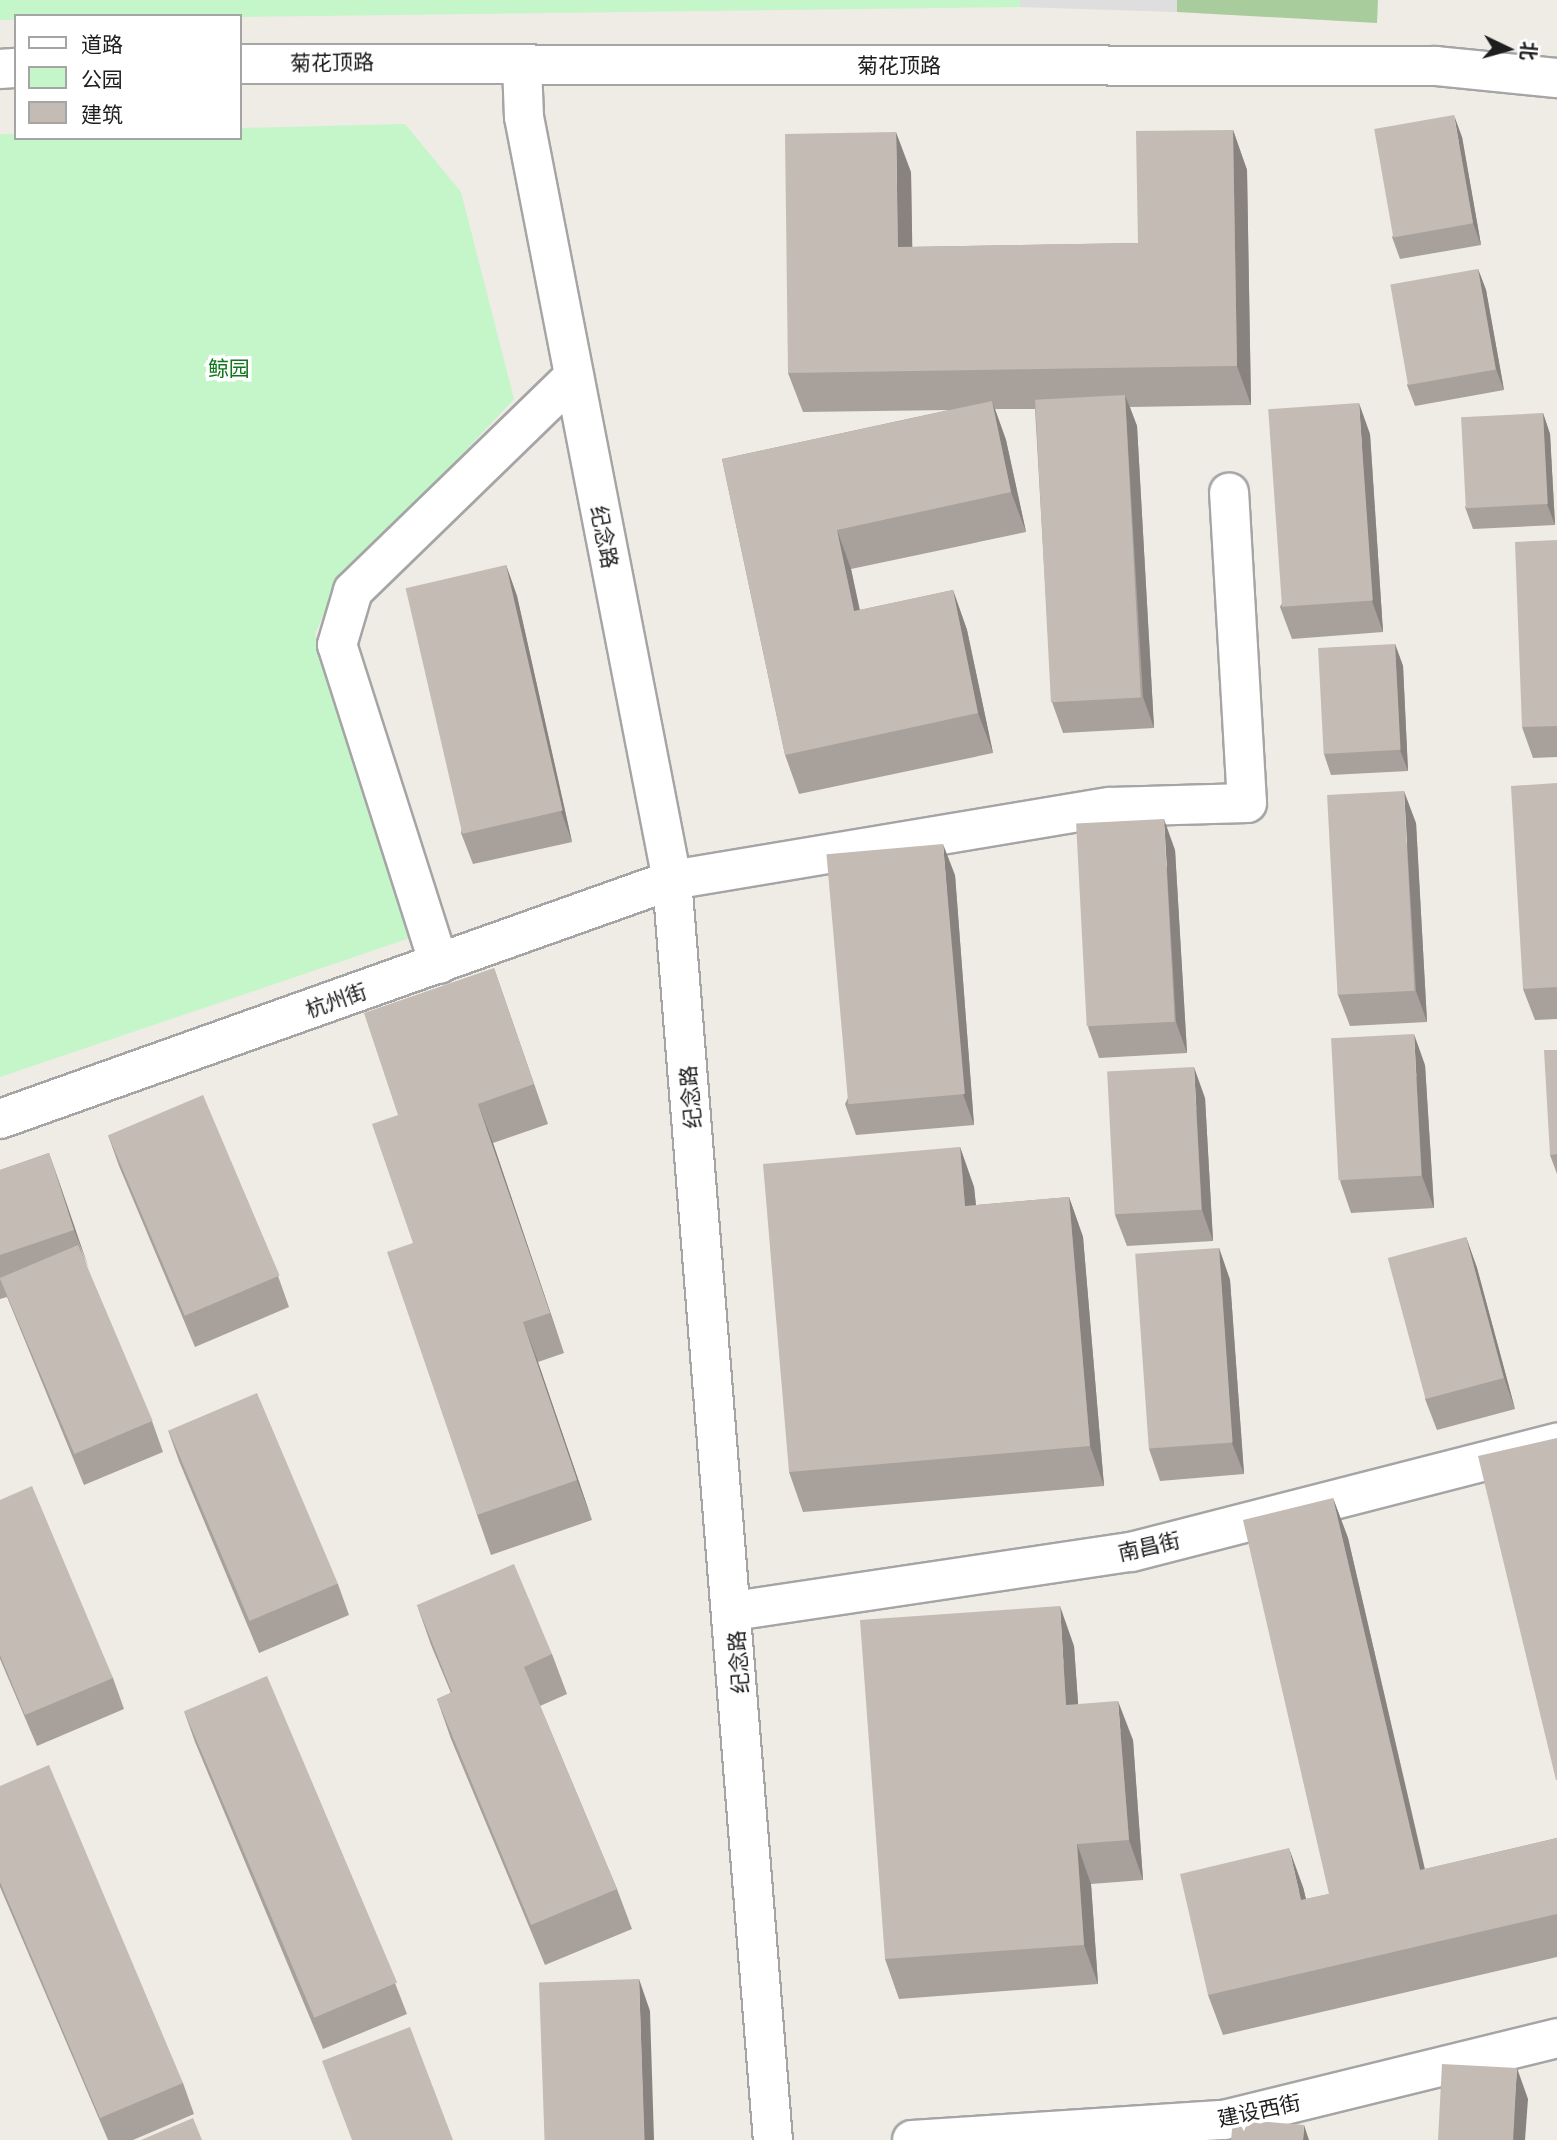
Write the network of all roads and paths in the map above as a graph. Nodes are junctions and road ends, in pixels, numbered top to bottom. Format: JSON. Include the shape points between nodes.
{"nodes":[{"id":1,"x":242,"y":64,"type":"edge"},
{"id":2,"x":522,"y":65,"type":"junction"},
{"id":3,"x":1557,"y":78,"type":"edge"},
{"id":4,"x":574,"y":376,"type":"junction"},
{"id":5,"x":1229,"y":493,"type":"dead end"},
{"id":6,"x":672,"y":880,"type":"junction"},
{"id":7,"x":439,"y":964,"type":"junction"},
{"id":8,"x":0,"y":1119,"type":"edge"},
{"id":9,"x":1557,"y":1443,"type":"edge"},
{"id":10,"x":734,"y":1611,"type":"junction"},
{"id":11,"x":1557,"y":2038,"type":"edge"},
{"id":12,"x":774,"y":2140,"type":"edge"},
{"id":13,"x":912,"y":2140,"type":"edge"}],
"edges":[{"from":1,"to":2,"type":"street","name":"菊花顶路"},
{"from":2,"to":3,"type":"street","name":"菊花顶路","via":[[1423,66]]},
{"from":2,"to":4,"type":"street","name":"纪念路","via":[[524,117]]},
{"from":4,"to":6,"type":"street","name":"纪念路"},
{"from":4,"to":7,"type":"street","via":[[352,591],[337,645]]},
{"from":5,"to":6,"type":"street","name":"杭州街","via":[[1247,803],[1111,807]]},
{"from":6,"to":7,"type":"street","name":"杭州街"},
{"from":6,"to":10,"type":"street","name":"纪念路"},
{"from":7,"to":8,"type":"street","name":"杭州街"},
{"from":9,"to":10,"type":"street","name":"南昌街","via":[[1130,1552]]},
{"from":10,"to":12,"type":"street","name":"纪念路"},
{"from":11,"to":13,"type":"street","name":"建设西街","via":[[1224,2120]]}]}
